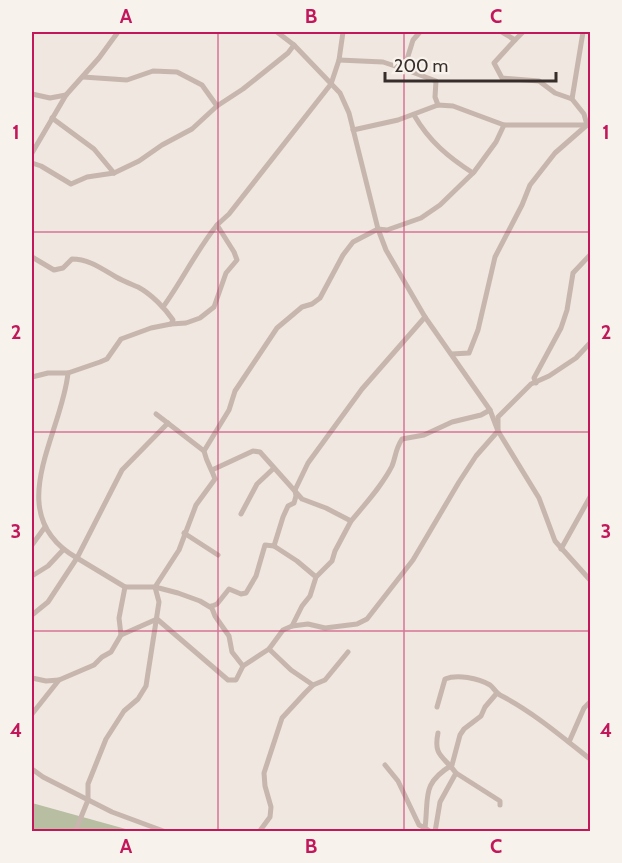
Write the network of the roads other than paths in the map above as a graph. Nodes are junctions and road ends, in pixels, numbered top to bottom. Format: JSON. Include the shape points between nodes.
{"nodes":[{"id":1,"x":118,"y":32,"type":"edge"},
{"id":2,"x":277,"y":32,"type":"edge"},
{"id":3,"x":343,"y":32,"type":"edge"},
{"id":4,"x":420,"y":32,"type":"edge"},
{"id":5,"x":502,"y":32,"type":"edge"},
{"id":6,"x":523,"y":32,"type":"edge"},
{"id":7,"x":584,"y":32,"type":"edge"},
{"id":8,"x":515,"y":40,"type":"junction"},
{"id":9,"x":294,"y":45,"type":"junction"},
{"id":10,"x":339,"y":60,"type":"junction"},
{"id":11,"x":404,"y":69,"type":"junction"},
{"id":12,"x":83,"y":77,"type":"junction"},
{"id":13,"x":332,"y":84,"type":"junction"},
{"id":14,"x":32,"y":94,"type":"edge"},
{"id":15,"x":66,"y":95,"type":"junction"},
{"id":16,"x":572,"y":99,"type":"junction"},
{"id":17,"x":438,"y":105,"type":"junction"},
{"id":18,"x":217,"y":106,"type":"junction"},
{"id":19,"x":414,"y":115,"type":"junction"},
{"id":20,"x":52,"y":117,"type":"junction"},
{"id":21,"x":589,"y":124,"type":"edge"},
{"id":22,"x":504,"y":125,"type":"junction"},
{"id":23,"x":353,"y":130,"type":"junction"},
{"id":24,"x":32,"y":153,"type":"edge"},
{"id":25,"x":32,"y":163,"type":"edge"},
{"id":26,"x":114,"y":173,"type":"junction"},
{"id":27,"x":473,"y":173,"type":"junction"},
{"id":28,"x":217,"y":225,"type":"junction"},
{"id":29,"x":378,"y":229,"type":"junction"},
{"id":30,"x":591,"y":255,"type":"edge"},
{"id":31,"x":32,"y":257,"type":"edge"},
{"id":32,"x":163,"y":308,"type":"junction"},
{"id":33,"x":425,"y":317,"type":"junction"},
{"id":34,"x":171,"y":324,"type":"junction"},
{"id":35,"x":591,"y":343,"type":"edge"},
{"id":36,"x":452,"y":354,"type":"junction"},
{"id":37,"x":68,"y":373,"type":"junction"},
{"id":38,"x":32,"y":376,"type":"edge"},
{"id":39,"x":536,"y":383,"type":"junction"},
{"id":40,"x":490,"y":410,"type":"junction"},
{"id":41,"x":156,"y":414,"type":"dead end"},
{"id":42,"x":168,"y":423,"type":"junction"},
{"id":43,"x":498,"y":431,"type":"junction"},
{"id":44,"x":204,"y":451,"type":"junction"},
{"id":45,"x":274,"y":468,"type":"junction"},
{"id":46,"x":212,"y":470,"type":"junction"},
{"id":47,"x":295,"y":490,"type":"junction"},
{"id":48,"x":591,"y":497,"type":"edge"},
{"id":49,"x":241,"y":514,"type":"dead end"},
{"id":50,"x":351,"y":521,"type":"junction"},
{"id":51,"x":45,"y":528,"type":"junction"},
{"id":52,"x":184,"y":533,"type":"junction"},
{"id":53,"x":32,"y":544,"type":"edge"},
{"id":54,"x":274,"y":546,"type":"junction"},
{"id":55,"x":561,"y":549,"type":"junction"},
{"id":56,"x":63,"y":550,"type":"junction"},
{"id":57,"x":218,"y":555,"type":"dead end"},
{"id":58,"x":76,"y":558,"type":"junction"},
{"id":59,"x":32,"y":576,"type":"edge"},
{"id":60,"x":316,"y":577,"type":"junction"},
{"id":61,"x":591,"y":580,"type":"edge"},
{"id":62,"x":125,"y":587,"type":"junction"},
{"id":63,"x":155,"y":587,"type":"junction"},
{"id":64,"x":212,"y":606,"type":"junction"},
{"id":65,"x":32,"y":615,"type":"edge"},
{"id":66,"x":156,"y":619,"type":"junction"},
{"id":67,"x":292,"y":626,"type":"junction"},
{"id":68,"x":122,"y":635,"type":"junction"},
{"id":69,"x":269,"y":649,"type":"junction"},
{"id":70,"x":348,"y":652,"type":"dead end"},
{"id":71,"x":243,"y":666,"type":"junction"},
{"id":72,"x":32,"y":678,"type":"edge"},
{"id":73,"x":59,"y":680,"type":"junction"},
{"id":74,"x":313,"y":685,"type":"junction"},
{"id":75,"x":497,"y":693,"type":"junction"},
{"id":76,"x":591,"y":702,"type":"edge"},
{"id":77,"x":437,"y":707,"type":"dead end"},
{"id":78,"x":32,"y":714,"type":"edge"},
{"id":79,"x":438,"y":733,"type":"dead end"},
{"id":80,"x":569,"y":742,"type":"junction"},
{"id":81,"x":591,"y":759,"type":"edge"},
{"id":82,"x":385,"y":765,"type":"dead end"},
{"id":83,"x":451,"y":766,"type":"junction"},
{"id":84,"x":32,"y":769,"type":"edge"},
{"id":85,"x":456,"y":773,"type":"junction"},
{"id":86,"x":87,"y":800,"type":"junction"},
{"id":87,"x":500,"y":805,"type":"dead end"},
{"id":88,"x":428,"y":830,"type":"edge"},
{"id":89,"x":56,"y":831,"type":"edge"},
{"id":90,"x":62,"y":831,"type":"edge"},
{"id":91,"x":75,"y":831,"type":"edge"},
{"id":92,"x":166,"y":831,"type":"edge"},
{"id":93,"x":259,"y":831,"type":"edge"},
{"id":94,"x":435,"y":831,"type":"edge"}],
"edges":[{"from":1,"to":12,"type":"street"},
{"from":2,"to":9,"type":"street"},
{"from":3,"to":10,"type":"street"},
{"from":4,"to":11,"type":"street","via":[[413,40]]},
{"from":5,"to":8,"type":"street"},
{"from":6,"to":8,"type":"street"},
{"from":7,"to":16,"type":"street"},
{"from":8,"to":16,"type":"street","via":[[494,63],[502,78],[539,81]]},
{"from":9,"to":13,"type":"street"},
{"from":9,"to":18,"type":"street","via":[[260,76]]},
{"from":10,"to":11,"type":"street","via":[[383,62]]},
{"from":10,"to":13,"type":"street"},
{"from":11,"to":17,"type":"street","via":[[436,81]]},
{"from":12,"to":15,"type":"street"},
{"from":12,"to":18,"type":"street","via":[[127,80],[153,71],[177,72],[202,85]]},
{"from":13,"to":23,"type":"street","via":[[349,112]]},
{"from":13,"to":28,"type":"street"},
{"from":14,"to":15,"type":"street","via":[[50,98]]},
{"from":15,"to":20,"type":"street"},
{"from":16,"to":21,"type":"street"},
{"from":17,"to":19,"type":"street"},
{"from":17,"to":22,"type":"street","via":[[462,109]]},
{"from":18,"to":26,"type":"street","via":[[192,129],[140,162]]},
{"from":19,"to":23,"type":"street"},
{"from":19,"to":27,"type":"street","via":[[425,134],[450,159]]},
{"from":20,"to":24,"type":"street"},
{"from":20,"to":26,"type":"street","via":[[94,149]]},
{"from":21,"to":22,"type":"street"},
{"from":21,"to":36,"type":"street","via":[[555,153],[530,185],[495,257],[469,353]]},
{"from":22,"to":27,"type":"street"},
{"from":23,"to":29,"type":"street"},
{"from":25,"to":26,"type":"street","via":[[70,184]]},
{"from":27,"to":29,"type":"street","via":[[421,218],[387,230]]},
{"from":28,"to":32,"type":"street"},
{"from":28,"to":34,"type":"street","via":[[237,260],[226,273],[214,307],[193,321]]},
{"from":29,"to":33,"type":"street"},
{"from":29,"to":44,"type":"street","via":[[353,242],[320,297],[277,328],[235,391],[230,410]]},
{"from":30,"to":39,"type":"street","via":[[573,273],[561,328],[534,378]]},
{"from":31,"to":32,"type":"street","via":[[54,270],[82,259],[140,288]]},
{"from":32,"to":34,"type":"street","via":[[173,320]]},
{"from":33,"to":36,"type":"street"},
{"from":33,"to":47,"type":"street","via":[[327,435]]},
{"from":34,"to":37,"type":"street","via":[[121,339],[107,358]]},
{"from":35,"to":39,"type":"street","via":[[576,358]]},
{"from":36,"to":40,"type":"street"},
{"from":37,"to":38,"type":"street"},
{"from":37,"to":51,"type":"street","via":[[67,392],[51,434],[39,492]]},
{"from":39,"to":43,"type":"street","via":[[498,417]]},
{"from":40,"to":43,"type":"street"},
{"from":40,"to":50,"type":"street","via":[[424,435],[402,439],[387,475]]},
{"from":41,"to":42,"type":"street"},
{"from":42,"to":44,"type":"street"},
{"from":42,"to":58,"type":"street","via":[[122,470]]},
{"from":43,"to":55,"type":"street","via":[[539,498]]},
{"from":43,"to":67,"type":"street","via":[[476,456],[406,570],[367,619],[325,628]]},
{"from":44,"to":46,"type":"street"},
{"from":45,"to":46,"type":"street","via":[[260,452],[252,451]]},
{"from":45,"to":47,"type":"street"},
{"from":45,"to":49,"type":"street","via":[[257,484]]},
{"from":46,"to":52,"type":"street","via":[[215,479],[196,505]]},
{"from":47,"to":50,"type":"street","via":[[302,499]]},
{"from":47,"to":54,"type":"street","via":[[294,503],[288,506]]},
{"from":48,"to":55,"type":"street"},
{"from":50,"to":60,"type":"street","via":[[332,561]]},
{"from":51,"to":53,"type":"street"},
{"from":51,"to":56,"type":"street"},
{"from":52,"to":57,"type":"street"},
{"from":52,"to":63,"type":"street","via":[[179,550]]},
{"from":54,"to":60,"type":"street"},
{"from":54,"to":64,"type":"street","via":[[265,545],[256,576],[246,593],[229,589]]},
{"from":55,"to":61,"type":"street"},
{"from":56,"to":58,"type":"street"},
{"from":56,"to":59,"type":"street"},
{"from":58,"to":62,"type":"street"},
{"from":58,"to":65,"type":"street","via":[[48,602]]},
{"from":60,"to":67,"type":"street"},
{"from":62,"to":63,"type":"street"},
{"from":62,"to":68,"type":"street","via":[[120,607]]},
{"from":63,"to":64,"type":"street"},
{"from":63,"to":66,"type":"street","via":[[159,602]]},
{"from":64,"to":71,"type":"street","via":[[229,636],[232,652]]},
{"from":66,"to":68,"type":"street"},
{"from":66,"to":71,"type":"street","via":[[228,680],[236,680]]},
{"from":66,"to":86,"type":"street","via":[[146,686],[106,739],[88,784]]},
{"from":67,"to":69,"type":"street","via":[[283,630]]},
{"from":68,"to":73,"type":"street","via":[[111,652],[94,665]]},
{"from":69,"to":71,"type":"street"},
{"from":69,"to":74,"type":"street"},
{"from":70,"to":74,"type":"street","via":[[325,680]]},
{"from":72,"to":73,"type":"street"},
{"from":73,"to":78,"type":"street"},
{"from":74,"to":93,"type":"street","via":[[282,718],[264,773],[272,807],[270,817]]},
{"from":75,"to":77,"type":"street","via":[[477,680],[453,676],[445,679]]},
{"from":75,"to":80,"type":"street","via":[[513,700]]},
{"from":75,"to":83,"type":"street","via":[[481,716],[460,735]]},
{"from":76,"to":80,"type":"street","via":[[584,708]]},
{"from":79,"to":83,"type":"street","via":[[437,751]]},
{"from":80,"to":81,"type":"street"},
{"from":82,"to":88,"type":"street","via":[[398,781],[419,825]]},
{"from":83,"to":85,"type":"street"},
{"from":83,"to":88,"type":"street","via":[[428,786]]},
{"from":84,"to":86,"type":"street"},
{"from":85,"to":87,"type":"street","via":[[500,801]]},
{"from":85,"to":94,"type":"street","via":[[440,802]]},
{"from":86,"to":91,"type":"street"},
{"from":86,"to":92,"type":"street"},
{"from":89,"to":90,"type":"street"}]}
